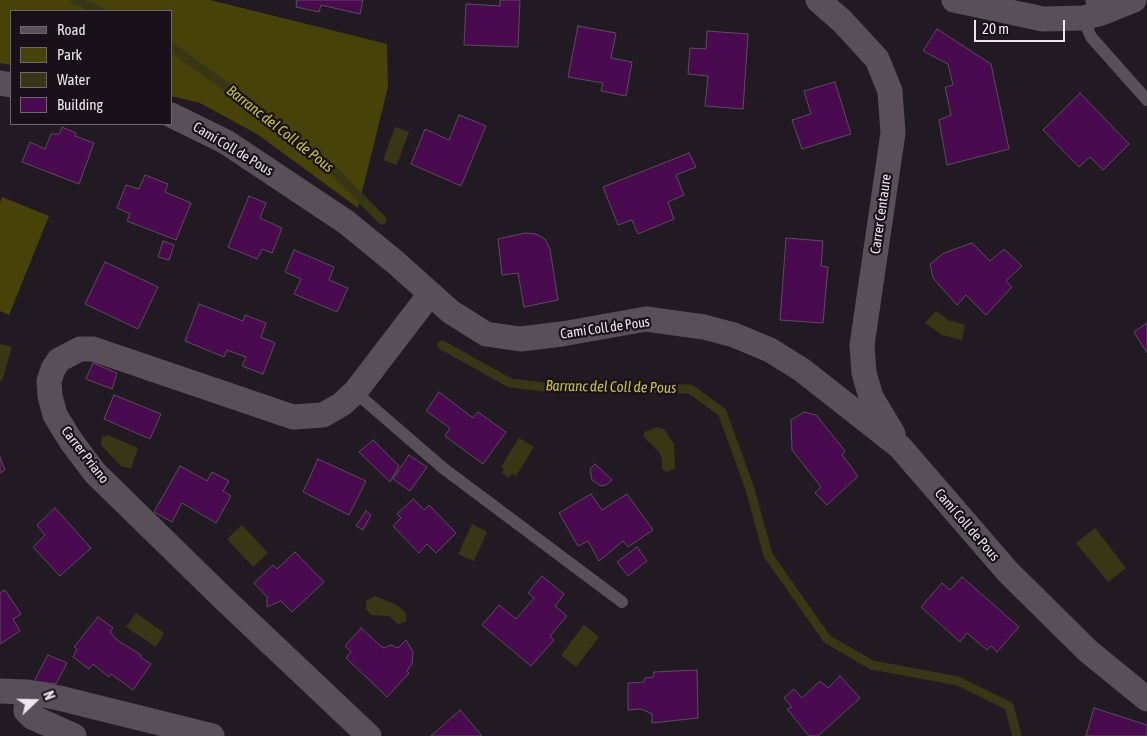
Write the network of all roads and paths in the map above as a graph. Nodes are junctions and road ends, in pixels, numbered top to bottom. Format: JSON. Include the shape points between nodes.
{"nodes":[{"id":1,"x":818,"y":0,"type":"edge"},
{"id":2,"x":954,"y":0,"type":"edge"},
{"id":3,"x":1134,"y":0,"type":"edge"},
{"id":4,"x":1094,"y":10,"type":"edge"},
{"id":5,"x":1147,"y":100,"type":"edge"},
{"id":6,"x":172,"y":115,"type":"edge"},
{"id":7,"x":430,"y":294,"type":"junction"},
{"id":8,"x":355,"y":392,"type":"junction"},
{"id":9,"x":900,"y":447,"type":"junction"},
{"id":10,"x":622,"y":602,"type":"dead end"},
{"id":11,"x":0,"y":691,"type":"edge"},
{"id":12,"x":27,"y":692,"type":"junction"},
{"id":13,"x":1147,"y":698,"type":"edge"},
{"id":14,"x":356,"y":732,"type":"edge"},
{"id":15,"x":74,"y":736,"type":"edge"},
{"id":16,"x":212,"y":736,"type":"edge"}],
"edges":[{"from":1,"to":9,"type":"street","name":"Carrer Centaure","via":[[877,59],[890,90],[893,133],[862,345],[864,373],[871,397]]},
{"from":2,"to":4,"type":"street","via":[[1043,20]]},
{"from":3,"to":4,"type":"street"},
{"from":4,"to":5,"type":"lane","via":[[1090,37]]},
{"from":6,"to":7,"type":"street","name":"Camí Coll de Pous","via":[[226,142],[346,222]]},
{"from":7,"to":8,"type":"street","name":"Carrer Priano"},
{"from":7,"to":9,"type":"street","name":"Camí Coll de Pous","via":[[465,322],[486,334],[501,337],[520,339],[562,334],[646,319],[704,327],[734,335],[770,350],[802,370]]},
{"from":8,"to":10,"type":"lane","via":[[443,468]]},
{"from":8,"to":14,"type":"street","name":"Carrer Priano","via":[[323,415],[292,417],[93,349],[80,349],[59,360],[50,381],[50,396],[56,415],[95,472]]},
{"from":9,"to":13,"type":"street","name":"Camí Coll de Pous","via":[[1008,572],[1088,651]]},
{"from":11,"to":12,"type":"street"},
{"from":12,"to":15,"type":"street","via":[[26,710],[32,717]]},
{"from":12,"to":16,"type":"street"}]}
